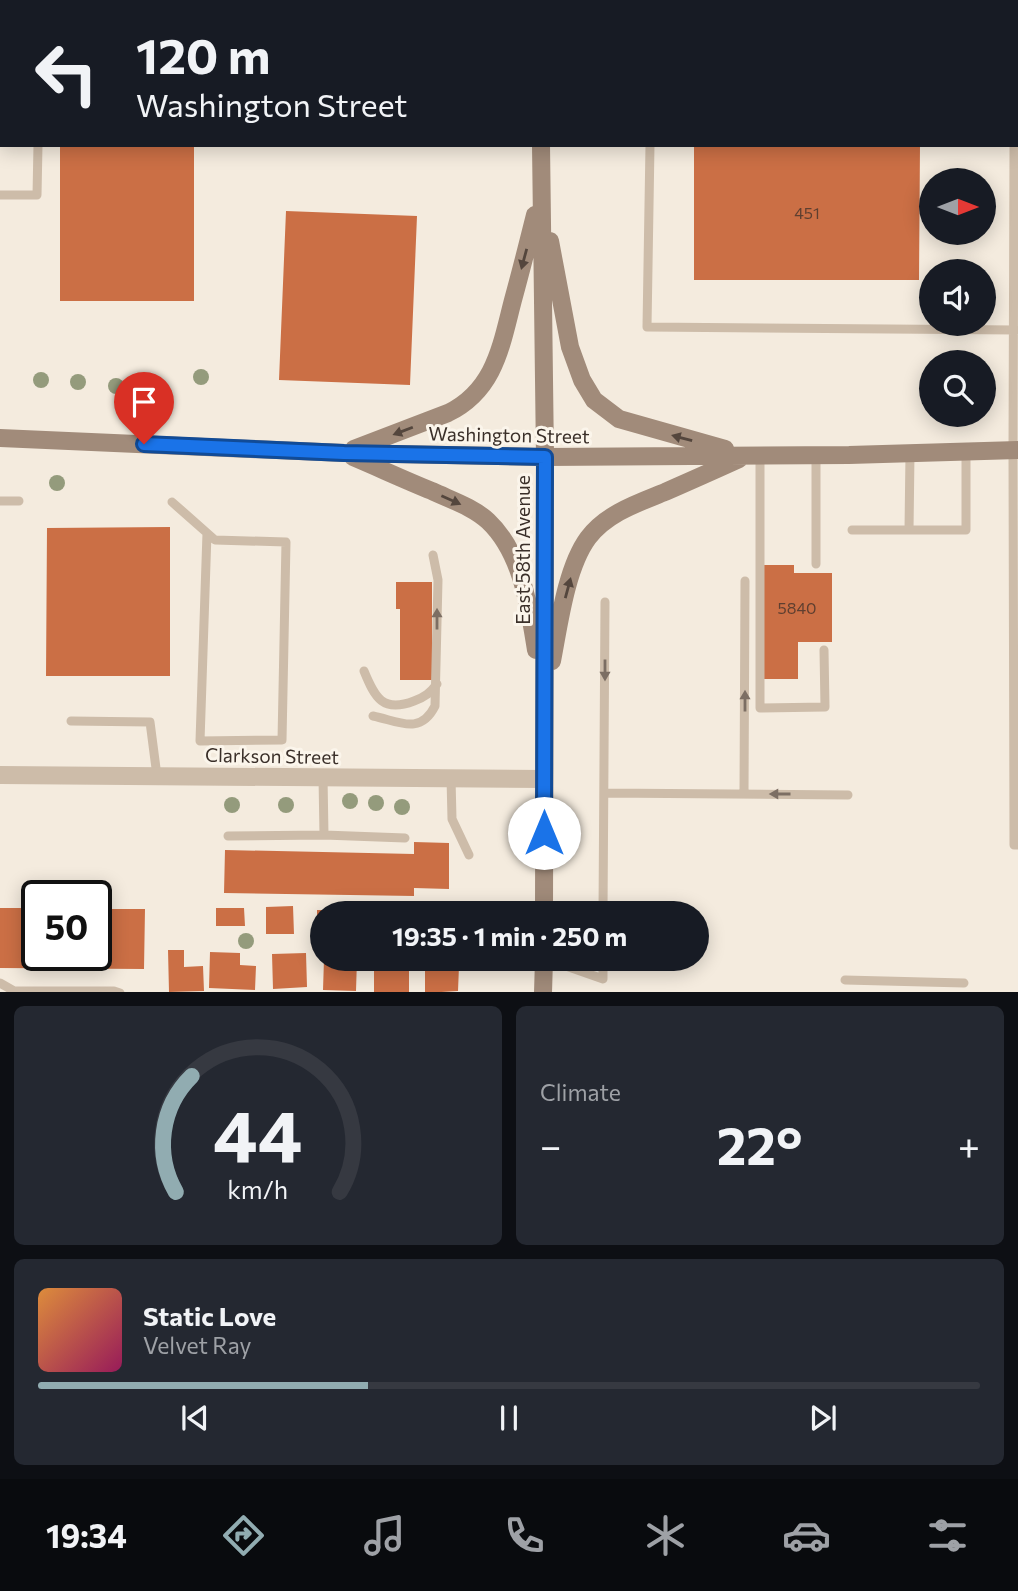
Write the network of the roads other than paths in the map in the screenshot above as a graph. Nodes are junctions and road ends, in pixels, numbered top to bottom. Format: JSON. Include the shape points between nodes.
{"nodes":[{"id":1,"x":38,"y":147,"type":"edge"},
{"id":2,"x":541,"y":147,"type":"edge"},
{"id":3,"x":650,"y":147,"type":"edge"},
{"id":4,"x":1014,"y":147,"type":"edge"},
{"id":5,"x":541,"y":192,"type":"junction"},
{"id":6,"x":0,"y":195,"type":"edge"},
{"id":7,"x":1016,"y":330,"type":"edge"},
{"id":8,"x":0,"y":438,"type":"edge"},
{"id":9,"x":966,"y":451,"type":"junction"},
{"id":10,"x":1015,"y":451,"type":"edge"},
{"id":11,"x":344,"y":453,"type":"junction"},
{"id":12,"x":910,"y":454,"type":"junction"},
{"id":13,"x":754,"y":455,"type":"junction"},
{"id":14,"x":816,"y":455,"type":"junction"},
{"id":15,"x":545,"y":457,"type":"junction"},
{"id":16,"x":0,"y":501,"type":"edge"},
{"id":17,"x":19,"y":501,"type":"dead end"},
{"id":18,"x":172,"y":502,"type":"dead end"},
{"id":19,"x":852,"y":530,"type":"dead end"},
{"id":20,"x":909,"y":530,"type":"junction"},
{"id":21,"x":207,"y":533,"type":"junction"},
{"id":22,"x":433,"y":555,"type":"dead end"},
{"id":23,"x":816,"y":564,"type":"dead end"},
{"id":24,"x":745,"y":581,"type":"dead end"},
{"id":25,"x":605,"y":602,"type":"dead end"},
{"id":26,"x":824,"y":650,"type":"dead end"},
{"id":27,"x":364,"y":671,"type":"dead end"},
{"id":28,"x":437,"y":684,"type":"junction"},
{"id":29,"x":544,"y":702,"type":"junction"},
{"id":30,"x":373,"y":716,"type":"dead end"},
{"id":31,"x":71,"y":721,"type":"dead end"},
{"id":32,"x":0,"y":775,"type":"edge"},
{"id":33,"x":156,"y":776,"type":"junction"},
{"id":34,"x":323,"y":777,"type":"junction"},
{"id":35,"x":451,"y":778,"type":"junction"},
{"id":36,"x":544,"y":779,"type":"junction"},
{"id":37,"x":604,"y":793,"type":"junction"},
{"id":38,"x":744,"y":794,"type":"junction"},
{"id":39,"x":848,"y":795,"type":"dead end"},
{"id":40,"x":324,"y":835,"type":"junction"},
{"id":41,"x":228,"y":836,"type":"dead end"},
{"id":42,"x":405,"y":838,"type":"dead end"},
{"id":43,"x":1018,"y":845,"type":"edge"},
{"id":44,"x":469,"y":855,"type":"dead end"},
{"id":45,"x":544,"y":901,"type":"edge"},
{"id":46,"x":603,"y":901,"type":"edge"},
{"id":47,"x":544,"y":971,"type":"edge"},
{"id":48,"x":580,"y":971,"type":"edge"},
{"id":49,"x":603,"y":971,"type":"edge"},
{"id":50,"x":845,"y":980,"type":"dead end"},
{"id":51,"x":0,"y":983,"type":"edge"},
{"id":52,"x":964,"y":984,"type":"dead end"},
{"id":53,"x":14,"y":991,"type":"edge"},
{"id":54,"x":120,"y":992,"type":"edge"},
{"id":55,"x":543,"y":992,"type":"edge"}],
"edges":[{"from":1,"to":6,"type":"lane","via":[[37,195]]},
{"from":2,"to":5,"type":"main road","name":"East 58th Avenue"},
{"from":3,"to":7,"type":"lane","via":[[647,327]]},
{"from":4,"to":7,"type":"lane"},
{"from":5,"to":11,"type":"main road","one_way":true,"via":[[500,352],[486,381],[460,407]]},
{"from":13,"to":5,"type":"main road","one_way":true,"via":[[619,419],[594,400],[570,347]]},
{"from":5,"to":15,"type":"main road","name":"East 58th Avenue"},
{"from":7,"to":10,"type":"lane"},
{"from":8,"to":11,"type":"main road","name":"Washington Street"},
{"from":9,"to":10,"type":"main road","name":"Washington Street"},
{"from":9,"to":12,"type":"main road","name":"Washington Street"},
{"from":9,"to":20,"type":"lane","via":[[967,530]]},
{"from":10,"to":43,"type":"lane","via":[[1014,845]]},
{"from":11,"to":15,"type":"main road","name":"Washington Street"},
{"from":11,"to":29,"type":"main road","one_way":true,"via":[[467,506],[505,541],[524,589]]},
{"from":12,"to":14,"type":"main road","name":"Washington Street"},
{"from":12,"to":20,"type":"lane"},
{"from":13,"to":14,"type":"main road","name":"Washington Street"},
{"from":13,"to":15,"type":"main road","name":"Washington Street"},
{"from":13,"to":26,"type":"lane","via":[[760,708],[825,707]]},
{"from":29,"to":13,"type":"main road","one_way":true,"via":[[575,563],[598,527],[620,512]]},
{"from":14,"to":23,"type":"lane"},
{"from":15,"to":29,"type":"main road","name":"East 58th Avenue"},
{"from":16,"to":17,"type":"lane"},
{"from":18,"to":21,"type":"lane"},
{"from":19,"to":20,"type":"lane"},
{"from":21,"to":21,"type":"lane","via":[[215,540],[286,542],[282,740],[200,741]]},
{"from":28,"to":22,"type":"lane","one_way":true,"via":[[438,580]]},
{"from":38,"to":24,"type":"lane","one_way":true},
{"from":25,"to":37,"type":"lane","one_way":true},
{"from":27,"to":28,"type":"lane","via":[[372,690],[394,706],[425,697]]},
{"from":28,"to":30,"type":"lane","via":[[436,706],[423,722],[402,724]]},
{"from":29,"to":36,"type":"main road","name":"East 58th Avenue"},
{"from":31,"to":33,"type":"lane","via":[[150,722]]},
{"from":32,"to":33,"type":"street","name":"Clarkson Street"},
{"from":33,"to":34,"type":"street","name":"Clarkson Street"},
{"from":34,"to":35,"type":"street","name":"Clarkson Street"},
{"from":34,"to":40,"type":"lane"},
{"from":35,"to":36,"type":"street","name":"Clarkson Street"},
{"from":35,"to":44,"type":"lane","via":[[452,819]]},
{"from":36,"to":45,"type":"main road","name":"East 58th Avenue"},
{"from":37,"to":38,"type":"lane"},
{"from":37,"to":46,"type":"lane"},
{"from":39,"to":38,"type":"lane","one_way":true},
{"from":40,"to":41,"type":"lane"},
{"from":40,"to":42,"type":"lane"},
{"from":47,"to":55,"type":"main road"},
{"from":48,"to":49,"type":"lane","via":[[603,979]]},
{"from":50,"to":52,"type":"lane"},
{"from":51,"to":53,"type":"lane"},
{"from":53,"to":54,"type":"lane"}]}
